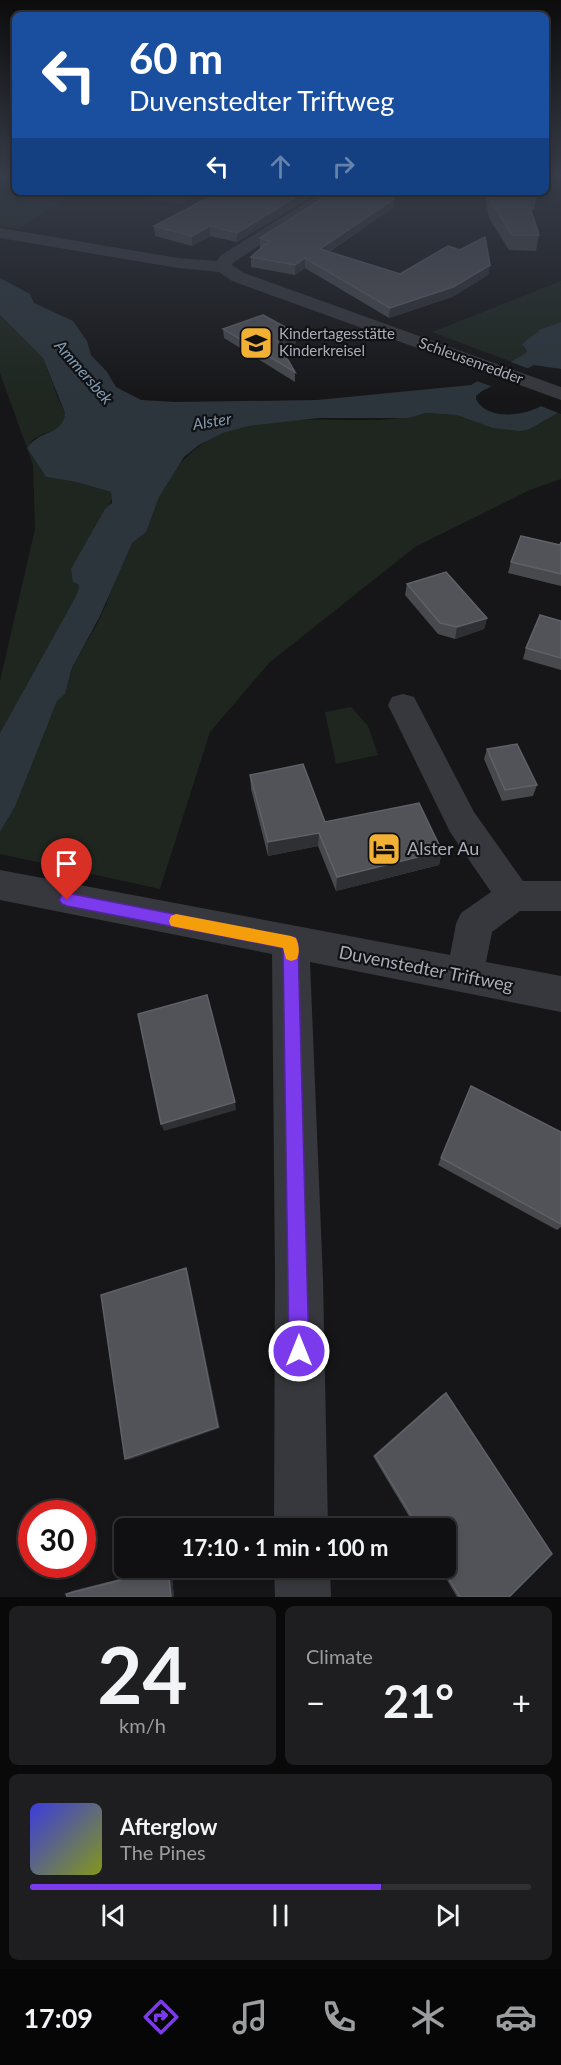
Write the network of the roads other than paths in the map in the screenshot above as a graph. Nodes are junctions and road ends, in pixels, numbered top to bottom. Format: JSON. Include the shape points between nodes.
{"nodes":[{"id":1,"x":104,"y":251,"type":"edge"},
{"id":2,"x":239,"y":251,"type":"edge"},
{"id":3,"x":223,"y":267,"type":"junction"},
{"id":4,"x":561,"y":394,"type":"edge"},
{"id":5,"x":403,"y":705,"type":"dead end"},
{"id":6,"x":16,"y":889,"type":"edge"},
{"id":7,"x":514,"y":896,"type":"junction"},
{"id":8,"x":561,"y":896,"type":"edge"},
{"id":9,"x":291,"y":943,"type":"junction"},
{"id":10,"x":462,"y":976,"type":"junction"},
{"id":11,"x":561,"y":994,"type":"edge"},
{"id":12,"x":301,"y":1518,"type":"edge"},
{"id":13,"x":302,"y":1578,"type":"edge"},
{"id":14,"x":303,"y":1597,"type":"edge"}],
"edges":[{"from":1,"to":3,"type":"street","name":"Schleusenredder"},
{"from":2,"to":3,"type":"street","via":[[227,258]]},
{"from":3,"to":4,"type":"street","name":"Schleusenredder","via":[[238,277]]},
{"from":5,"to":7,"type":"street","via":[[462,822]]},
{"from":6,"to":9,"type":"street","name":"Duvenstedter Triftweg"},
{"from":7,"to":8,"type":"street"},
{"from":7,"to":10,"type":"street","via":[[474,924]]},
{"from":9,"to":10,"type":"street","name":"Duvenstedter Triftweg"},
{"from":9,"to":12,"type":"street"},
{"from":10,"to":11,"type":"street","name":"Duvenstedter Triftweg"},
{"from":13,"to":14,"type":"street"}]}
